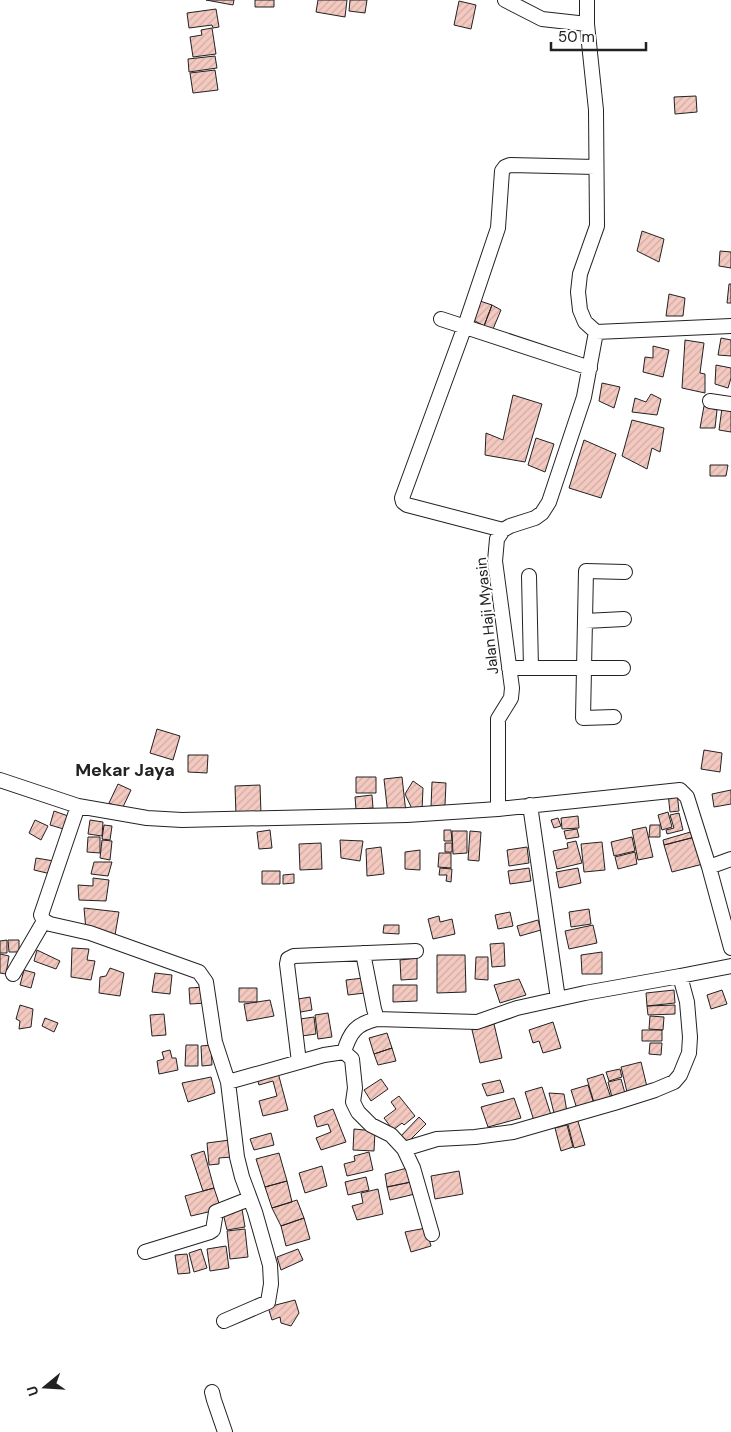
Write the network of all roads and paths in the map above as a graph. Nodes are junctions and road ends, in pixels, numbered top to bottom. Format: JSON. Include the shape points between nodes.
{"nodes":[{"id":1,"x":505,"y":0,"type":"edge"},
{"id":2,"x":587,"y":0,"type":"edge"},
{"id":3,"x":587,"y":24,"type":"junction"},
{"id":4,"x":596,"y":167,"type":"junction"},
{"id":5,"x":441,"y":319,"type":"dead end"},
{"id":6,"x":465,"y":326,"type":"junction"},
{"id":7,"x":731,"y":326,"type":"edge"},
{"id":8,"x":596,"y":332,"type":"junction"},
{"id":9,"x":590,"y":368,"type":"junction"},
{"id":10,"x":710,"y":401,"type":"dead end"},
{"id":11,"x":731,"y":404,"type":"edge"},
{"id":12,"x":503,"y":530,"type":"junction"},
{"id":13,"x":625,"y":572,"type":"dead end"},
{"id":14,"x":529,"y":576,"type":"dead end"},
{"id":15,"x":624,"y":619,"type":"dead end"},
{"id":16,"x":585,"y":621,"type":"junction"},
{"id":17,"x":509,"y":668,"type":"junction"},
{"id":18,"x":531,"y":668,"type":"junction"},
{"id":19,"x":584,"y":668,"type":"junction"},
{"id":20,"x":624,"y":668,"type":"dead end"},
{"id":21,"x":614,"y":717,"type":"dead end"},
{"id":22,"x":0,"y":780,"type":"edge"},
{"id":23,"x":530,"y":805,"type":"junction"},
{"id":24,"x":78,"y":806,"type":"junction"},
{"id":25,"x":498,"y":809,"type":"junction"},
{"id":26,"x":731,"y":859,"type":"edge"},
{"id":27,"x":709,"y":868,"type":"junction"},
{"id":28,"x":44,"y":921,"type":"junction"},
{"id":29,"x":731,"y":948,"type":"edge"},
{"id":30,"x":416,"y":951,"type":"dead end"},
{"id":31,"x":363,"y":953,"type":"junction"},
{"id":32,"x":731,"y":966,"type":"edge"},
{"id":33,"x":13,"y":974,"type":"dead end"},
{"id":34,"x":680,"y":976,"type":"junction"},
{"id":35,"x":558,"y":998,"type":"junction"},
{"id":36,"x":377,"y":1019,"type":"junction"},
{"id":37,"x":344,"y":1052,"type":"junction"},
{"id":38,"x":300,"y":1062,"type":"junction"},
{"id":39,"x":228,"y":1082,"type":"junction"},
{"id":40,"x":404,"y":1149,"type":"junction"},
{"id":41,"x":249,"y":1199,"type":"junction"},
{"id":42,"x":432,"y":1234,"type":"dead end"},
{"id":43,"x":146,"y":1252,"type":"dead end"},
{"id":44,"x":224,"y":1321,"type":"dead end"},
{"id":45,"x":213,"y":1396,"type":"dead end"},
{"id":46,"x":226,"y":1432,"type":"edge"}],
"edges":[{"from":1,"to":3,"type":"street","via":[[542,19]]},
{"from":2,"to":3,"type":"street"},
{"from":3,"to":4,"type":"street","via":[[596,110]]},
{"from":4,"to":6,"type":"street","via":[[505,167],[500,177],[498,228]]},
{"from":4,"to":8,"type":"street","via":[[597,226],[580,274],[578,292],[585,322]]},
{"from":5,"to":6,"type":"street"},
{"from":6,"to":9,"type":"street"},
{"from":6,"to":12,"type":"street","via":[[402,498],[407,505]]},
{"from":7,"to":8,"type":"street"},
{"from":8,"to":9,"type":"street"},
{"from":9,"to":12,"type":"street","via":[[584,398],[549,502],[542,514]]},
{"from":10,"to":11,"type":"street"},
{"from":12,"to":17,"type":"street","name":"Jalan Haji Myasin","via":[[497,539],[495,561]]},
{"from":13,"to":16,"type":"street","via":[[586,572]]},
{"from":14,"to":18,"type":"street"},
{"from":15,"to":16,"type":"street"},
{"from":16,"to":19,"type":"street"},
{"from":17,"to":18,"type":"street"},
{"from":17,"to":25,"type":"street","name":"Jalan Haji Myasin","via":[[511,698],[498,719]]},
{"from":18,"to":19,"type":"street"},
{"from":19,"to":20,"type":"street"},
{"from":19,"to":21,"type":"street","via":[[584,718]]},
{"from":22,"to":24,"type":"street"},
{"from":23,"to":25,"type":"street"},
{"from":23,"to":27,"type":"street","via":[[680,790],[687,797]]},
{"from":23,"to":35,"type":"street"},
{"from":24,"to":25,"type":"street","via":[[147,818],[182,820],[407,815]]},
{"from":24,"to":28,"type":"street","via":[[41,915]]},
{"from":26,"to":27,"type":"street"},
{"from":27,"to":29,"type":"street"},
{"from":28,"to":33,"type":"street"},
{"from":28,"to":39,"type":"street","via":[[90,933],[199,972],[206,982],[215,1042]]},
{"from":30,"to":31,"type":"street"},
{"from":31,"to":36,"type":"street"},
{"from":31,"to":38,"type":"street","via":[[294,956],[288,960]]},
{"from":32,"to":34,"type":"street"},
{"from":34,"to":35,"type":"street"},
{"from":34,"to":40,"type":"street","via":[[690,1021],[690,1037],[689,1053],[680,1076],[674,1082],[614,1104],[513,1132],[438,1139]]},
{"from":35,"to":36,"type":"street","via":[[477,1022]]},
{"from":36,"to":37,"type":"street","via":[[358,1029]]},
{"from":37,"to":38,"type":"street"},
{"from":37,"to":40,"type":"street","via":[[352,1059],[353,1102],[358,1112],[371,1125],[391,1135]]},
{"from":38,"to":39,"type":"street"},
{"from":39,"to":41,"type":"street","via":[[237,1157]]},
{"from":40,"to":42,"type":"street","via":[[413,1168]]},
{"from":41,"to":43,"type":"street","via":[[216,1212],[210,1232]]},
{"from":41,"to":44,"type":"street","via":[[264,1242],[272,1284],[268,1302]]},
{"from":45,"to":46,"type":"street"}]}
